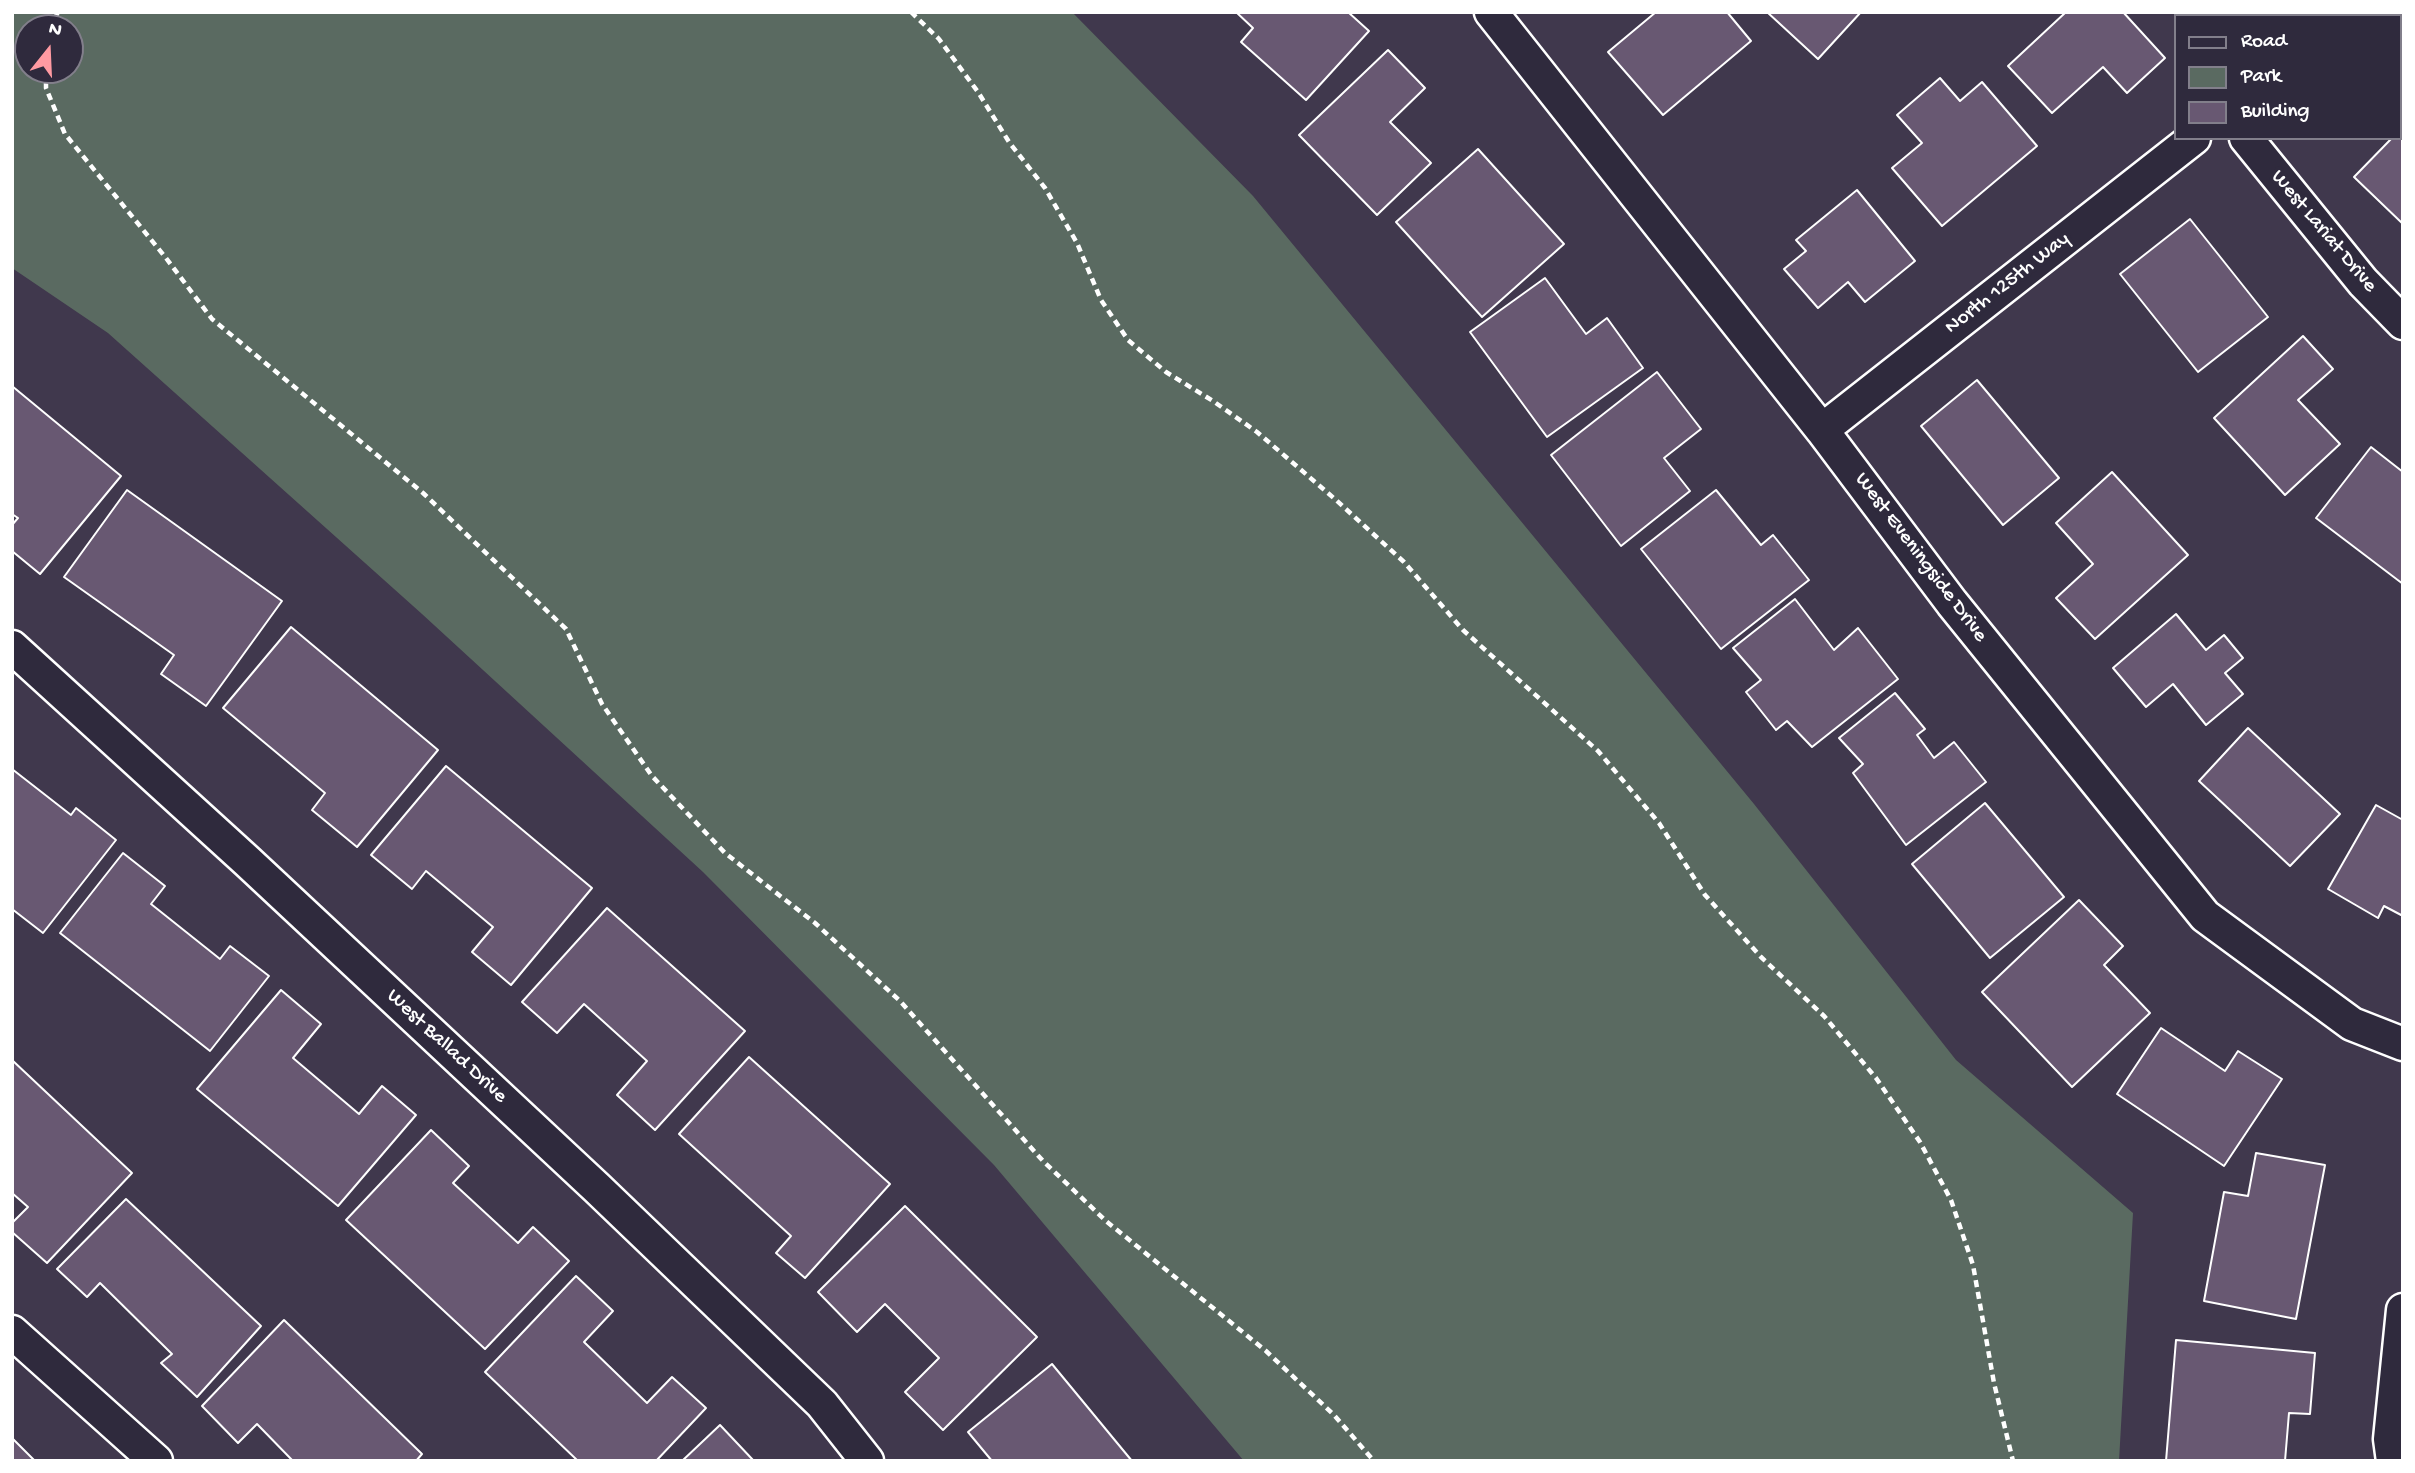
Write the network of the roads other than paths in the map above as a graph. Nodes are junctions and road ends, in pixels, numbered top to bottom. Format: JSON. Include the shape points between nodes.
{"nodes":[{"id":1,"x":1491,"y":12,"type":"edge"},
{"id":2,"x":2191,"y":140,"type":"edge"},
{"id":3,"x":2248,"y":140,"type":"edge"},
{"id":4,"x":2403,"y":323,"type":"edge"},
{"id":5,"x":1822,"y":430,"type":"junction"},
{"id":6,"x":12,"y":647,"type":"edge"},
{"id":7,"x":2403,"y":1044,"type":"edge"},
{"id":8,"x":2403,"y":1310,"type":"edge"},
{"id":9,"x":12,"y":1332,"type":"edge"},
{"id":10,"x":156,"y":1461,"type":"edge"},
{"id":11,"x":867,"y":1461,"type":"edge"},
{"id":12,"x":2393,"y":1461,"type":"edge"}],
"edges":[{"from":1,"to":5,"type":"street","name":"West Eveningside Drive"},
{"from":2,"to":5,"type":"street","name":"North 125th Way"},
{"from":3,"to":4,"type":"street","name":"West Lariat Drive","via":[[2363,282]]},
{"from":5,"to":7,"type":"street","name":"West Eveningside Drive","via":[[1952,603],[2205,915],[2352,1024]]},
{"from":6,"to":11,"type":"street","name":"West Ballad Drive","via":[[607,1197],[822,1404]]},
{"from":8,"to":12,"type":"street","via":[[2390,1439]]},
{"from":9,"to":10,"type":"street"}]}
